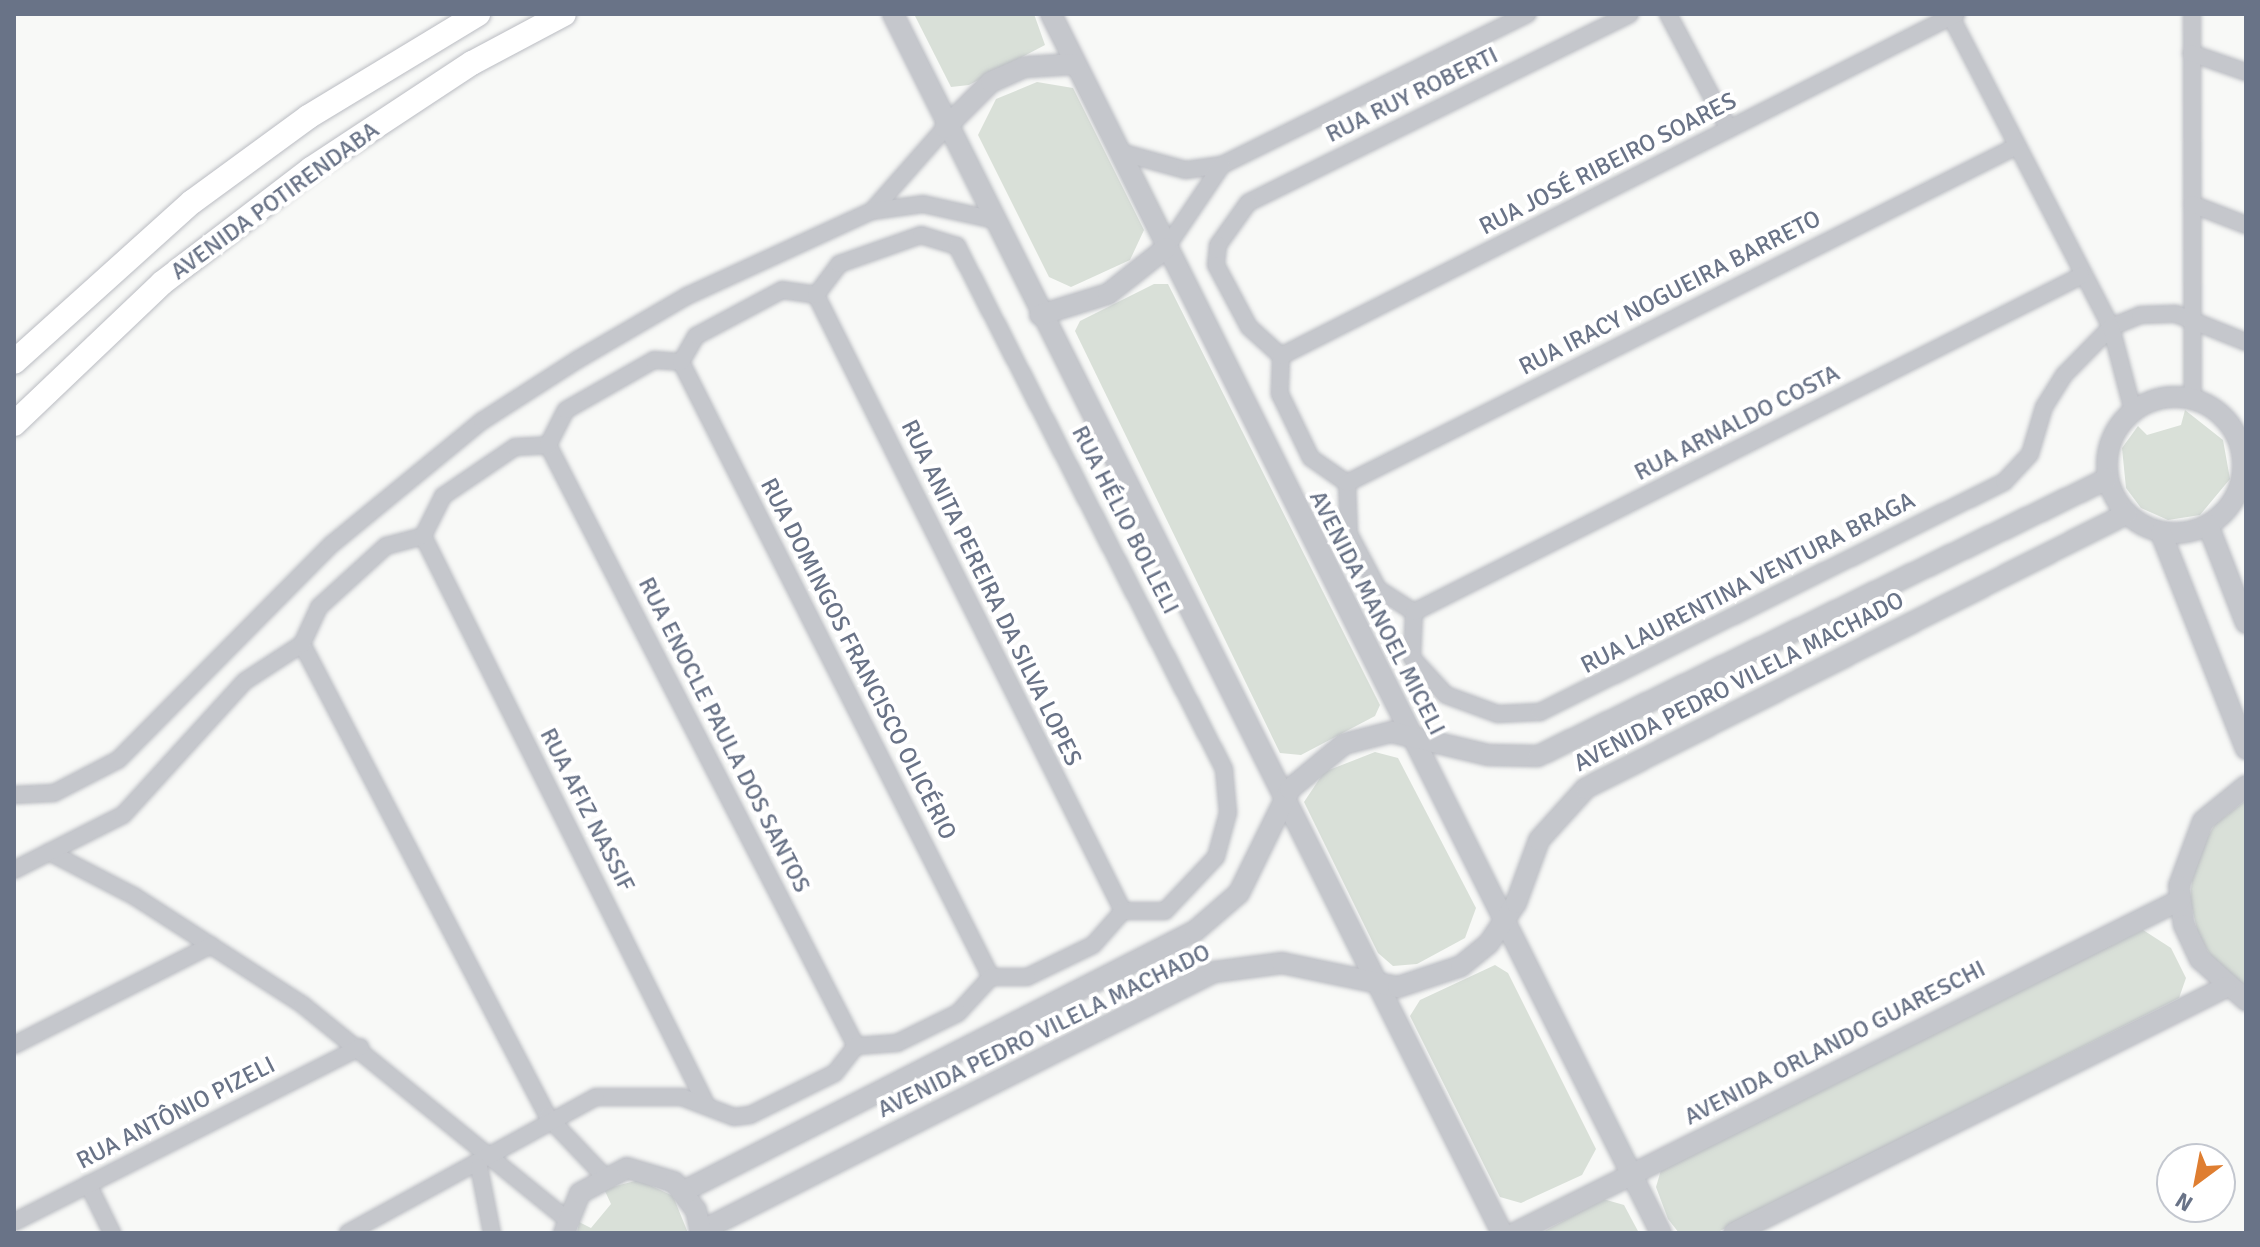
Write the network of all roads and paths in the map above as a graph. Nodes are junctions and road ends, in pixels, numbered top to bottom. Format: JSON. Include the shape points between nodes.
{"nodes":[{"id":1,"x":478,"y":14,"type":"edge"},
{"id":2,"x":564,"y":14,"type":"edge"},
{"id":3,"x":893,"y":14,"type":"edge"},
{"id":4,"x":1051,"y":14,"type":"edge"},
{"id":5,"x":1528,"y":14,"type":"edge"},
{"id":6,"x":1630,"y":14,"type":"edge"},
{"id":7,"x":1668,"y":14,"type":"edge"},
{"id":8,"x":2192,"y":14,"type":"edge"},
{"id":9,"x":1954,"y":15,"type":"edge"},
{"id":10,"x":2191,"y":53,"type":"junction"},
{"id":11,"x":1075,"y":64,"type":"junction"},
{"id":12,"x":2246,"y":72,"type":"edge"},
{"id":13,"x":945,"y":128,"type":"junction"},
{"id":14,"x":1729,"y":129,"type":"junction"},
{"id":15,"x":2015,"y":147,"type":"junction"},
{"id":16,"x":1120,"y":152,"type":"junction"},
{"id":17,"x":1222,"y":165,"type":"junction"},
{"id":18,"x":2192,"y":204,"type":"junction"},
{"id":19,"x":872,"y":211,"type":"junction"},
{"id":20,"x":990,"y":219,"type":"junction"},
{"id":21,"x":2246,"y":225,"type":"edge"},
{"id":22,"x":1166,"y":248,"type":"junction"},
{"id":23,"x":2081,"y":276,"type":"junction"},
{"id":24,"x":816,"y":295,"type":"junction"},
{"id":25,"x":1040,"y":315,"type":"junction"},
{"id":26,"x":2192,"y":317,"type":"junction"},
{"id":27,"x":2111,"y":327,"type":"junction"},
{"id":28,"x":2246,"y":342,"type":"edge"},
{"id":29,"x":1281,"y":356,"type":"junction"},
{"id":30,"x":14,"y":362,"type":"edge"},
{"id":31,"x":681,"y":362,"type":"junction"},
{"id":32,"x":2193,"y":400,"type":"junction"},
{"id":33,"x":2133,"y":411,"type":"junction"},
{"id":34,"x":14,"y":424,"type":"edge"},
{"id":35,"x":548,"y":445,"type":"junction"},
{"id":36,"x":2107,"y":479,"type":"junction"},
{"id":37,"x":1347,"y":483,"type":"junction"},
{"id":38,"x":2126,"y":514,"type":"junction"},
{"id":39,"x":2208,"y":525,"type":"junction"},
{"id":40,"x":2161,"y":533,"type":"junction"},
{"id":41,"x":423,"y":536,"type":"junction"},
{"id":42,"x":1414,"y":612,"type":"junction"},
{"id":43,"x":2246,"y":623,"type":"edge"},
{"id":44,"x":302,"y":644,"type":"junction"},
{"id":45,"x":1409,"y":735,"type":"junction"},
{"id":46,"x":2246,"y":749,"type":"edge"},
{"id":47,"x":2246,"y":786,"type":"edge"},
{"id":48,"x":14,"y":795,"type":"edge"},
{"id":49,"x":1284,"y":801,"type":"junction"},
{"id":50,"x":49,"y":852,"type":"junction"},
{"id":51,"x":14,"y":870,"type":"edge"},
{"id":52,"x":2180,"y":900,"type":"junction"},
{"id":53,"x":1123,"y":911,"type":"junction"},
{"id":54,"x":1503,"y":922,"type":"junction"},
{"id":55,"x":211,"y":945,"type":"junction"},
{"id":56,"x":991,"y":977,"type":"junction"},
{"id":57,"x":1377,"y":985,"type":"junction"},
{"id":58,"x":2226,"y":987,"type":"junction"},
{"id":59,"x":2246,"y":1000,"type":"edge"},
{"id":60,"x":14,"y":1045,"type":"edge"},
{"id":61,"x":856,"y":1046,"type":"junction"},
{"id":62,"x":360,"y":1047,"type":"junction"},
{"id":63,"x":707,"y":1106,"type":"junction"},
{"id":64,"x":548,"y":1117,"type":"junction"},
{"id":65,"x":485,"y":1164,"type":"junction"},
{"id":66,"x":603,"y":1175,"type":"junction"},
{"id":67,"x":1631,"y":1175,"type":"junction"},
{"id":68,"x":88,"y":1184,"type":"junction"},
{"id":69,"x":684,"y":1191,"type":"junction"},
{"id":70,"x":14,"y":1222,"type":"edge"},
{"id":71,"x":565,"y":1226,"type":"edge"},
{"id":72,"x":701,"y":1232,"type":"edge"},
{"id":73,"x":112,"y":1233,"type":"edge"},
{"id":74,"x":348,"y":1233,"type":"edge"},
{"id":75,"x":492,"y":1233,"type":"edge"},
{"id":76,"x":1502,"y":1233,"type":"edge"},
{"id":77,"x":1515,"y":1233,"type":"edge"},
{"id":78,"x":1661,"y":1233,"type":"edge"},
{"id":79,"x":1734,"y":1233,"type":"edge"}],
"edges":[{"from":1,"to":30,"type":"main road","name":"AVENIDA POTIRENDABA","via":[[308,117],[192,202]]},
{"from":2,"to":34,"type":"main road","name":"AVENIDA POTIRENDABA","via":[[472,63],[311,169],[162,283]]},
{"from":3,"to":13,"type":"street"},
{"from":4,"to":11,"type":"street","name":"AVENIDA MANOEL MICELI"},
{"from":5,"to":17,"type":"street"},
{"from":6,"to":29,"type":"street","name":"RUA RUY ROBERTI","via":[[1248,203],[1224,230],[1216,265],[1249,327]]},
{"from":7,"to":14,"type":"street"},
{"from":8,"to":10,"type":"street"},
{"from":9,"to":14,"type":"street","name":"RUA JOSÉ RIBEIRO SOARES"},
{"from":9,"to":15,"type":"street"},
{"from":10,"to":12,"type":"street"},
{"from":10,"to":18,"type":"street"},
{"from":11,"to":13,"type":"street","via":[[1025,67],[991,82]]},
{"from":11,"to":16,"type":"street","name":"AVENIDA MANOEL MICELI"},
{"from":13,"to":19,"type":"street"},
{"from":13,"to":20,"type":"street"},
{"from":14,"to":29,"type":"street","name":"RUA JOSÉ RIBEIRO SOARES"},
{"from":15,"to":23,"type":"street"},
{"from":15,"to":37,"type":"street","name":"RUA IRACY NOGUEIRA BARRETO"},
{"from":16,"to":17,"type":"street","via":[[1186,170]]},
{"from":16,"to":22,"type":"street","name":"AVENIDA MANOEL MICELI"},
{"from":17,"to":22,"type":"street"},
{"from":18,"to":21,"type":"street"},
{"from":18,"to":26,"type":"street"},
{"from":19,"to":20,"type":"street","via":[[923,204]]},
{"from":19,"to":48,"type":"street","via":[[687,296],[482,421],[332,544],[118,760],[54,793]]},
{"from":20,"to":25,"type":"street"},
{"from":22,"to":25,"type":"street","via":[[1108,294]]},
{"from":22,"to":45,"type":"street","name":"AVENIDA MANOEL MICELI"},
{"from":23,"to":27,"type":"street"},
{"from":23,"to":42,"type":"street","name":"RUA ARNALDO COSTA"},
{"from":24,"to":31,"type":"street","via":[[782,290],[696,336]]},
{"from":24,"to":53,"type":"street","name":"RUA ANITA PEREIRA DA SILVA LOPES"},
{"from":24,"to":53,"type":"street","name":"RUA HÉLIO BOLLELI","via":[[839,264],[921,235],[957,246],[1224,769],[1228,813],[1216,857],[1165,911]]},
{"from":25,"to":49,"type":"street"},
{"from":26,"to":27,"type":"street","via":[[2140,315]]},
{"from":26,"to":28,"type":"street"},
{"from":26,"to":32,"type":"street"},
{"from":27,"to":33,"type":"street"},
{"from":27,"to":42,"type":"street","name":"RUA LAURENTINA VENTURA BRAGA","via":[[2044,407],[2030,454],[2004,482],[1558,706],[1519,717],[1472,707],[1426,681],[1412,658]]},
{"from":29,"to":37,"type":"street","via":[[1280,394],[1311,458]]},
{"from":31,"to":35,"type":"street","via":[[654,360],[566,410]]},
{"from":31,"to":56,"type":"street","name":"RUA DOMINGOS FRANCISCO OLICÉRIO"},
{"from":32,"to":33,"type":"street","via":[[2155,400]]},
{"from":32,"to":39,"type":"street","via":[[2225,419],[2242,452],[2234,500]]},
{"from":33,"to":36,"type":"street","via":[[2110,441]]},
{"from":35,"to":41,"type":"street","via":[[515,447],[443,496]]},
{"from":35,"to":61,"type":"street","name":"RUA ENOCLE PAULA DOS SANTOS"},
{"from":36,"to":38,"type":"street"},
{"from":36,"to":45,"type":"street","name":"AVENIDA PEDRO VILELA MACHADO","via":[[1538,756],[1488,755]]},
{"from":37,"to":42,"type":"street","via":[[1349,534],[1378,589]]},
{"from":38,"to":40,"type":"street"},
{"from":38,"to":54,"type":"street","name":"AVENIDA PEDRO VILELA MACHADO","via":[[1586,788],[1539,840]]},
{"from":39,"to":40,"type":"street"},
{"from":39,"to":43,"type":"street"},
{"from":40,"to":46,"type":"street"},
{"from":41,"to":44,"type":"street","via":[[386,546],[319,607]]},
{"from":41,"to":63,"type":"street","name":"RUA AFIZ NASSIF"},
{"from":44,"to":50,"type":"street","via":[[245,681],[123,815]]},
{"from":44,"to":64,"type":"street"},
{"from":45,"to":49,"type":"street","name":"AVENIDA PEDRO VILELA MACHADO","via":[[1344,744],[1313,764]]},
{"from":45,"to":54,"type":"street","name":"AVENIDA MANOEL MICELI"},
{"from":47,"to":52,"type":"street","via":[[2196,833]]},
{"from":49,"to":57,"type":"street"},
{"from":49,"to":69,"type":"street","name":"AVENIDA PEDRO VILELA MACHADO","via":[[1239,893],[1195,931]]},
{"from":50,"to":51,"type":"street"},
{"from":50,"to":55,"type":"street"},
{"from":52,"to":58,"type":"street","via":[[2193,948]]},
{"from":52,"to":67,"type":"street","name":"AVENIDA ORLANDO GUARESCHI"},
{"from":53,"to":56,"type":"street","via":[[1093,945],[1027,977]]},
{"from":54,"to":57,"type":"street","name":"AVENIDA PEDRO VILELA MACHADO","via":[[1461,966],[1429,981]]},
{"from":54,"to":67,"type":"street","name":"AVENIDA MANOEL MICELI"},
{"from":55,"to":60,"type":"street"},
{"from":55,"to":62,"type":"street"},
{"from":56,"to":61,"type":"street","via":[[971,1004],[946,1019],[897,1043]]},
{"from":57,"to":72,"type":"street","name":"AVENIDA PEDRO VILELA MACHADO","via":[[1282,963],[1214,972]]},
{"from":57,"to":76,"type":"street"},
{"from":58,"to":59,"type":"street"},
{"from":58,"to":79,"type":"street"},
{"from":61,"to":63,"type":"street","via":[[835,1073],[750,1115]]},
{"from":62,"to":65,"type":"street"},
{"from":62,"to":68,"type":"street","name":"RUA ANTÔNIO PIZELI"},
{"from":63,"to":64,"type":"street","via":[[618,1095]]},
{"from":64,"to":65,"type":"street"},
{"from":64,"to":66,"type":"street"},
{"from":65,"to":71,"type":"street"},
{"from":65,"to":74,"type":"street"},
{"from":65,"to":75,"type":"street"},
{"from":66,"to":69,"type":"street","via":[[640,1168]]},
{"from":66,"to":71,"type":"street","via":[[580,1193]]},
{"from":67,"to":77,"type":"street","name":"AVENIDA ORLANDO GUARESCHI"},
{"from":67,"to":78,"type":"street","name":"AVENIDA MANOEL MICELI"},
{"from":68,"to":70,"type":"street","name":"RUA ANTÔNIO PIZELI"},
{"from":68,"to":73,"type":"street"},
{"from":69,"to":72,"type":"street"}]}
